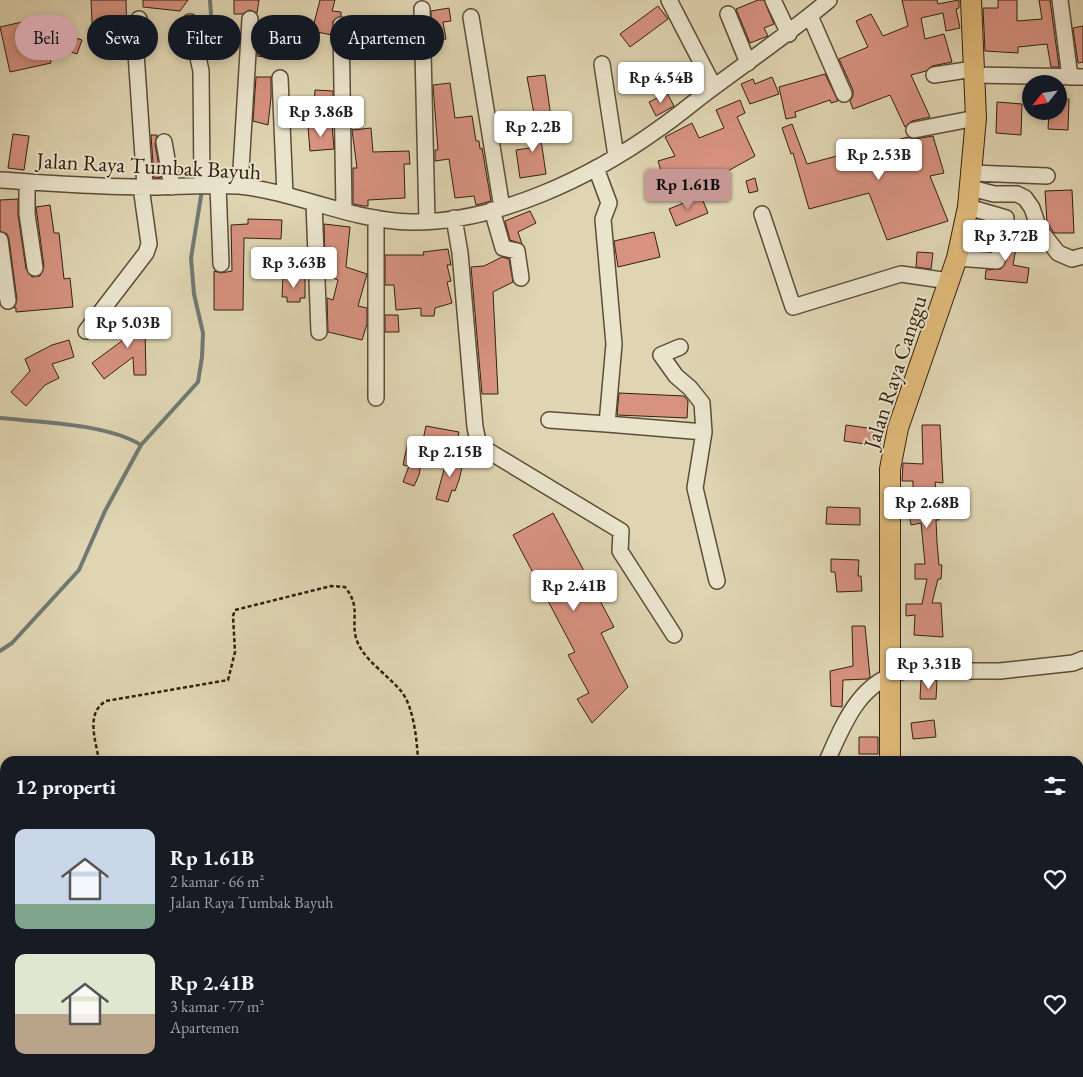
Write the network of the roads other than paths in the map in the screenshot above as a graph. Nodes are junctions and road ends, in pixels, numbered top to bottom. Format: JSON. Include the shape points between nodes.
{"nodes":[{"id":1,"x":669,"y":0,"type":"edge"},
{"id":2,"x":773,"y":0,"type":"edge"},
{"id":3,"x":829,"y":0,"type":"edge"},
{"id":4,"x":970,"y":0,"type":"edge"},
{"id":5,"x":1060,"y":0,"type":"edge"},
{"id":6,"x":422,"y":9,"type":"dead end"},
{"id":7,"x":728,"y":14,"type":"dead end"},
{"id":8,"x":810,"y":16,"type":"junction"},
{"id":9,"x":471,"y":17,"type":"dead end"},
{"id":10,"x":250,"y":19,"type":"dead end"},
{"id":11,"x":788,"y":34,"type":"junction"},
{"id":12,"x":136,"y":60,"type":"edge"},
{"id":13,"x":199,"y":60,"type":"edge"},
{"id":14,"x":342,"y":60,"type":"edge"},
{"id":15,"x":748,"y":63,"type":"junction"},
{"id":16,"x":602,"y":64,"type":"dead end"},
{"id":17,"x":973,"y":72,"type":"junction"},
{"id":18,"x":934,"y":75,"type":"dead end"},
{"id":19,"x":1076,"y":77,"type":"edge"},
{"id":20,"x":280,"y":78,"type":"dead end"},
{"id":21,"x":714,"y":87,"type":"junction"},
{"id":22,"x":844,"y":94,"type":"dead end"},
{"id":23,"x":976,"y":118,"type":"junction"},
{"id":24,"x":914,"y":130,"type":"dead end"},
{"id":25,"x":164,"y":142,"type":"dead end"},
{"id":26,"x":616,"y":156,"type":"junction"},
{"id":27,"x":596,"y":168,"type":"junction"},
{"id":28,"x":1047,"y":176,"type":"dead end"},
{"id":29,"x":0,"y":180,"type":"edge"},
{"id":30,"x":27,"y":182,"type":"junction"},
{"id":31,"x":211,"y":186,"type":"junction"},
{"id":32,"x":240,"y":186,"type":"junction"},
{"id":33,"x":143,"y":187,"type":"junction"},
{"id":34,"x":172,"y":187,"type":"junction"},
{"id":35,"x":970,"y":189,"type":"junction"},
{"id":36,"x":285,"y":195,"type":"junction"},
{"id":37,"x":314,"y":203,"type":"junction"},
{"id":38,"x":497,"y":209,"type":"junction"},
{"id":39,"x":344,"y":210,"type":"junction"},
{"id":40,"x":762,"y":214,"type":"dead end"},
{"id":41,"x":376,"y":218,"type":"junction"},
{"id":42,"x":454,"y":218,"type":"junction"},
{"id":43,"x":428,"y":221,"type":"junction"},
{"id":44,"x":1003,"y":235,"type":"tunnel mouth"},
{"id":45,"x":0,"y":240,"type":"edge"},
{"id":46,"x":1083,"y":256,"type":"edge"},
{"id":47,"x":998,"y":257,"type":"dead end"},
{"id":48,"x":957,"y":258,"type":"junction"},
{"id":49,"x":221,"y":264,"type":"dead end"},
{"id":50,"x":35,"y":268,"type":"dead end"},
{"id":51,"x":521,"y":278,"type":"dead end"},
{"id":52,"x":949,"y":281,"type":"junction"},
{"id":53,"x":8,"y":301,"type":"dead end"},
{"id":54,"x":86,"y":331,"type":"dead end"},
{"id":55,"x":319,"y":332,"type":"dead end"},
{"id":56,"x":680,"y":346,"type":"dead end"},
{"id":57,"x":376,"y":398,"type":"dead end"},
{"id":58,"x":549,"y":420,"type":"dead end"},
{"id":59,"x":607,"y":424,"type":"junction"},
{"id":60,"x":704,"y":432,"type":"junction"},
{"id":61,"x":717,"y":581,"type":"dead end"},
{"id":62,"x":674,"y":635,"type":"dead end"},
{"id":63,"x":1083,"y":659,"type":"edge"},
{"id":64,"x":890,"y":674,"type":"junction"},
{"id":65,"x":829,"y":756,"type":"edge"},
{"id":66,"x":890,"y":756,"type":"edge"}],
"edges":[{"from":1,"to":21,"type":"street"},
{"from":2,"to":11,"type":"street"},
{"from":3,"to":8,"type":"street","name":"Jalan Raya Tumbak Bayuh"},
{"from":4,"to":17,"type":"main road","name":"Jalan Raya Canggu"},
{"from":5,"to":19,"type":"street"},
{"from":6,"to":43,"type":"street"},
{"from":7,"to":15,"type":"street"},
{"from":8,"to":11,"type":"street","name":"Jalan Raya Tumbak Bayuh"},
{"from":8,"to":22,"type":"street"},
{"from":9,"to":38,"type":"street"},
{"from":10,"to":32,"type":"street"},
{"from":11,"to":15,"type":"street","name":"Jalan Raya Tumbak Bayuh"},
{"from":12,"to":33,"type":"street"},
{"from":13,"to":31,"type":"street"},
{"from":14,"to":39,"type":"street"},
{"from":15,"to":21,"type":"street","name":"Jalan Raya Tumbak Bayuh"},
{"from":16,"to":26,"type":"street"},
{"from":17,"to":18,"type":"street"},
{"from":17,"to":19,"type":"street"},
{"from":17,"to":23,"type":"main road","name":"Jalan Raya Canggu"},
{"from":20,"to":36,"type":"street"},
{"from":21,"to":26,"type":"street","name":"Jalan Raya Tumbak Bayuh"},
{"from":23,"to":24,"type":"street"},
{"from":23,"to":35,"type":"main road","name":"Jalan Raya Canggu"},
{"from":25,"to":34,"type":"street"},
{"from":26,"to":27,"type":"street","name":"Jalan Raya Tumbak Bayuh"},
{"from":27,"to":38,"type":"street","name":"Jalan Raya Tumbak Bayuh"},
{"from":27,"to":59,"type":"street","via":[[609,203],[602,219],[614,344]]},
{"from":28,"to":35,"type":"street"},
{"from":29,"to":30,"type":"street","name":"Jalan Raya Tumbak Bayuh"},
{"from":30,"to":33,"type":"street","name":"Jalan Raya Tumbak Bayuh"},
{"from":30,"to":50,"type":"street","via":[[27,214]]},
{"from":31,"to":32,"type":"street","name":"Jalan Raya Tumbak Bayuh"},
{"from":31,"to":34,"type":"street","name":"Jalan Raya Tumbak Bayuh"},
{"from":31,"to":49,"type":"street"},
{"from":32,"to":36,"type":"street","name":"Jalan Raya Tumbak Bayuh"},
{"from":33,"to":34,"type":"street","name":"Jalan Raya Tumbak Bayuh"},
{"from":33,"to":54,"type":"street","via":[[149,244],[146,253]]},
{"from":35,"to":44,"type":"street","via":[[1006,218]]},
{"from":35,"to":46,"type":"street","via":[[1017,194],[1025,198],[1039,229],[1058,253],[1072,259]]},
{"from":35,"to":48,"type":"main road","name":"Jalan Raya Canggu"},
{"from":36,"to":37,"type":"street","name":"Jalan Raya Tumbak Bayuh"},
{"from":37,"to":39,"type":"street","name":"Jalan Raya Tumbak Bayuh"},
{"from":37,"to":55,"type":"street"},
{"from":38,"to":42,"type":"street","name":"Jalan Raya Tumbak Bayuh"},
{"from":38,"to":51,"type":"street","via":[[504,248],[517,252]]},
{"from":39,"to":41,"type":"street","name":"Jalan Raya Tumbak Bayuh"},
{"from":40,"to":52,"type":"street","via":[[792,307],[901,274]]},
{"from":41,"to":43,"type":"street","name":"Jalan Raya Tumbak Bayuh"},
{"from":41,"to":57,"type":"street"},
{"from":42,"to":43,"type":"street","name":"Jalan Raya Tumbak Bayuh"},
{"from":42,"to":62,"type":"street","via":[[478,440],[485,449],[622,531],[620,551]]},
{"from":45,"to":53,"type":"street"},
{"from":47,"to":48,"type":"street","via":[[997,261]]},
{"from":48,"to":52,"type":"main road","name":"Jalan Raya Canggu"},
{"from":52,"to":64,"type":"main road","name":"Jalan Raya Canggu","via":[[893,445],[890,469]]},
{"from":56,"to":60,"type":"street","via":[[660,355],[702,404]]},
{"from":58,"to":59,"type":"street"},
{"from":59,"to":60,"type":"street"},
{"from":60,"to":61,"type":"street","via":[[695,488]]},
{"from":63,"to":64,"type":"street","via":[[1073,663],[1000,671],[904,671]]},
{"from":64,"to":65,"type":"street","via":[[863,694],[852,707]]},
{"from":64,"to":66,"type":"main road","name":"Jalan Raya Canggu"}]}
